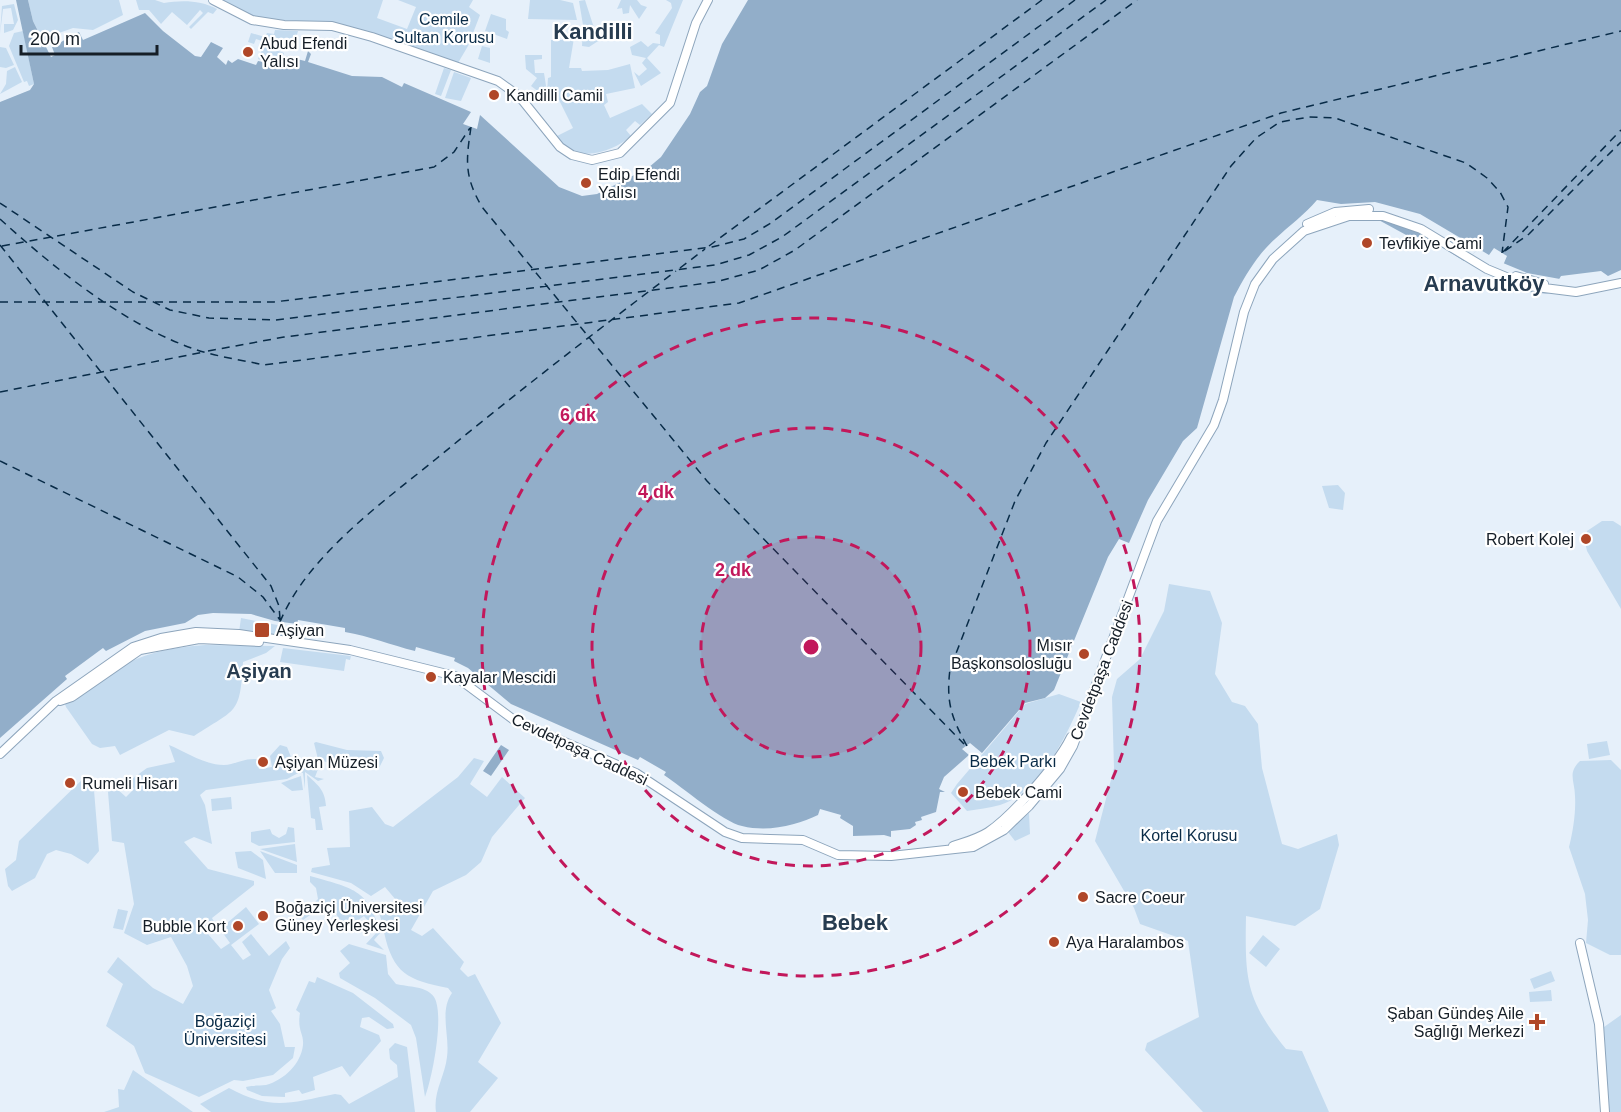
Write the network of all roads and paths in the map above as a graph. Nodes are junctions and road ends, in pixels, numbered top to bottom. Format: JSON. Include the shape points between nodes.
{"nodes":[{"id":1,"x":213,"y":0,"type":"edge"},
{"id":2,"x":708,"y":0,"type":"edge"},
{"id":3,"x":1349,"y":210,"type":"junction"},
{"id":4,"x":1369,"y":212,"type":"junction"},
{"id":5,"x":1339,"y":218,"type":"junction"},
{"id":6,"x":1621,"y":278,"type":"edge"},
{"id":7,"x":1621,"y":283,"type":"edge"},
{"id":8,"x":1565,"y":289,"type":"junction"},
{"id":9,"x":1202,"y":441,"type":"junction"},
{"id":10,"x":0,"y":754,"type":"edge"},
{"id":11,"x":1040,"y":787,"type":"junction"},
{"id":12,"x":1022,"y":799,"type":"junction"},
{"id":13,"x":1029,"y":806,"type":"junction"},
{"id":14,"x":1004,"y":824,"type":"junction"},
{"id":15,"x":1580,"y":943,"type":"dead end"},
{"id":16,"x":1605,"y":1112,"type":"edge"}],
"edges":[{"from":1,"to":2,"type":"main road","via":[[252,20],[332,26],[492,79],[519,96],[565,151],[585,159],[613,156],[637,138],[670,103],[696,23]]},
{"from":3,"to":4,"type":"main road"},
{"from":3,"to":5,"type":"main road"},
{"from":3,"to":9,"type":"main road","via":[[1320,217],[1296,230],[1257,271],[1242,301],[1216,405]]},
{"from":4,"to":5,"type":"main road"},
{"from":4,"to":8,"type":"main road","via":[[1417,221],[1494,267],[1519,278]]},
{"from":5,"to":9,"type":"main road","via":[[1294,238],[1255,284],[1220,408]]},
{"from":6,"to":8,"type":"main road"},
{"from":7,"to":8,"type":"main road"},
{"from":9,"to":11,"type":"main road","name":"Cevdetpaşa Caddesi","via":[[1157,521],[1073,746],[1064,763]]},
{"from":10,"to":14,"type":"main road","name":"Cevdetpaşa Caddesi","via":[[49,708],[119,655],[145,642],[206,632],[368,654],[455,675],[514,720],[636,773],[734,836],[803,840],[838,855],[865,857],[973,847]]},
{"from":11,"to":12,"type":"main road","name":"Cevdetpaşa Caddesi"},
{"from":11,"to":13,"type":"main road","name":"Cevdetpaşa Caddesi"},
{"from":12,"to":13,"type":"main road"},
{"from":12,"to":14,"type":"main road","name":"Cevdetpaşa Caddesi"},
{"from":13,"to":14,"type":"main road","name":"Cevdetpaşa Caddesi"},
{"from":15,"to":16,"type":"main road","via":[[1599,1024]]}]}
